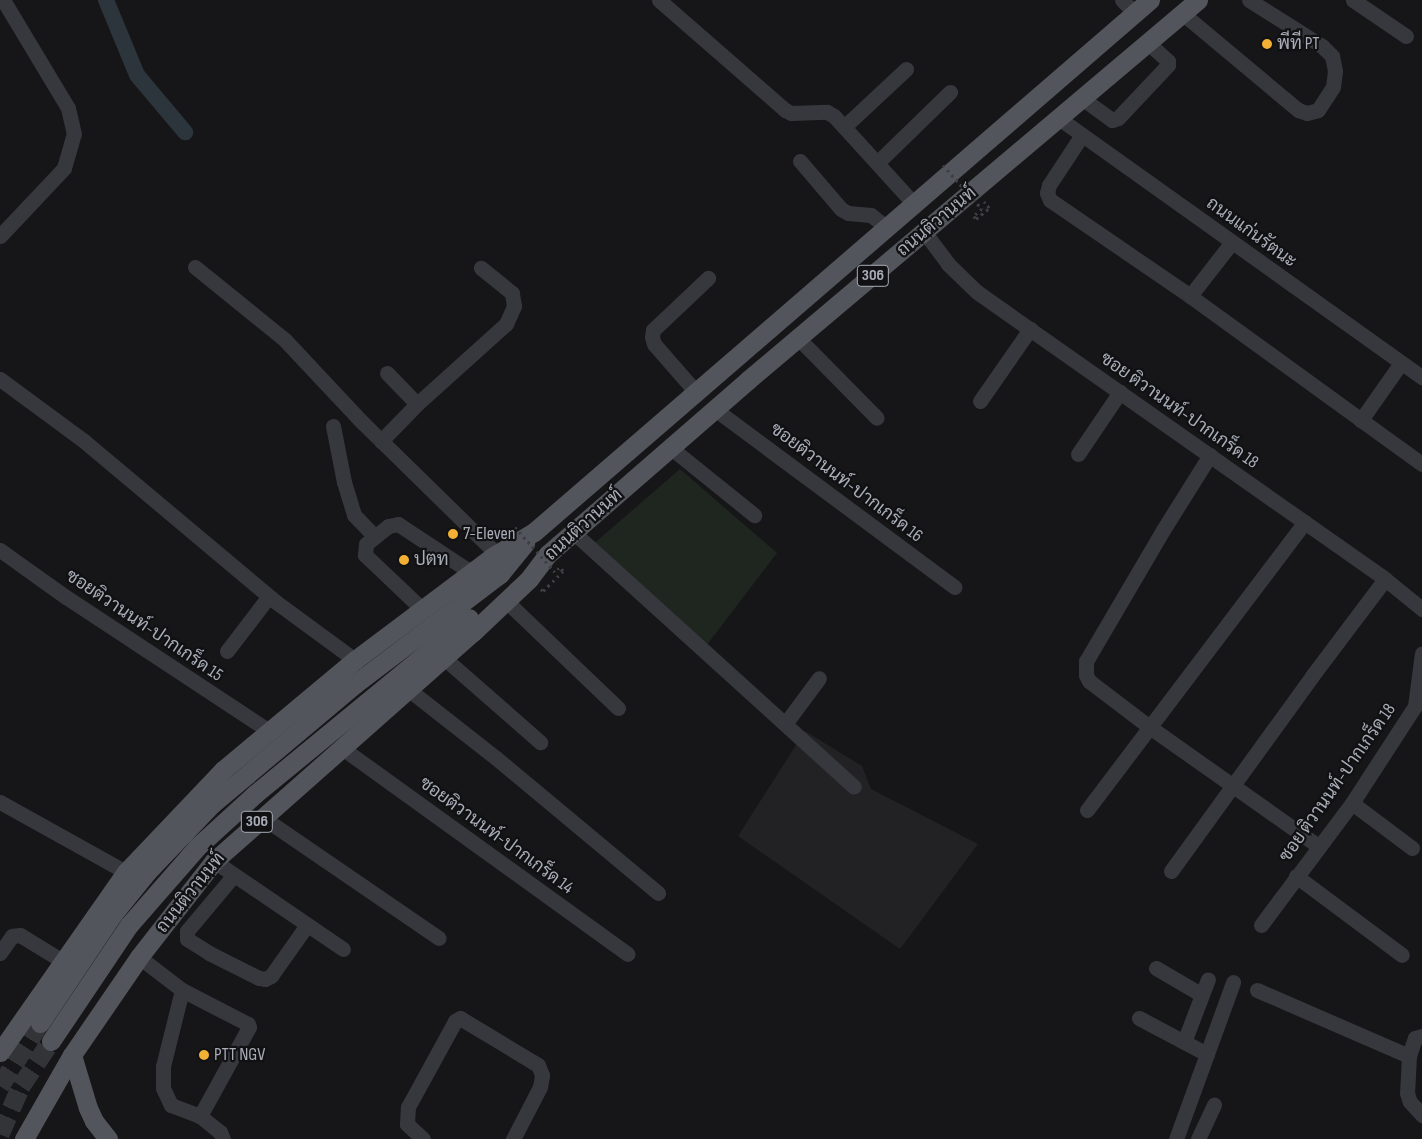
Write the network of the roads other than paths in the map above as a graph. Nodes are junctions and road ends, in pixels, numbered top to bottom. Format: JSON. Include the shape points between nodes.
{"nodes":[{"id":1,"x":3,"y":0,"type":"edge"},
{"id":2,"x":659,"y":0,"type":"edge"},
{"id":3,"x":1150,"y":0,"type":"edge"},
{"id":4,"x":1198,"y":0,"type":"edge"},
{"id":5,"x":1248,"y":0,"type":"edge"},
{"id":6,"x":1353,"y":0,"type":"edge"},
{"id":7,"x":1129,"y":6,"type":"edge"},
{"id":8,"x":1182,"y":14,"type":"junction"},
{"id":9,"x":1406,"y":36,"type":"dead end"},
{"id":10,"x":1148,"y":44,"type":"junction"},
{"id":11,"x":906,"y":69,"type":"dead end"},
{"id":12,"x":950,"y":92,"type":"dead end"},
{"id":13,"x":1083,"y":99,"type":"junction"},
{"id":14,"x":1060,"y":119,"type":"junction"},
{"id":15,"x":844,"y":127,"type":"junction"},
{"id":16,"x":1082,"y":135,"type":"junction"},
{"id":17,"x":800,"y":161,"type":"dead end"},
{"id":18,"x":877,"y":163,"type":"junction"},
{"id":19,"x":914,"y":204,"type":"junction"},
{"id":20,"x":886,"y":227,"type":"junction"},
{"id":21,"x":924,"y":233,"type":"junction"},
{"id":22,"x":0,"y":236,"type":"edge"},
{"id":23,"x":1232,"y":242,"type":"junction"},
{"id":24,"x":195,"y":267,"type":"dead end"},
{"id":25,"x":481,"y":268,"type":"dead end"},
{"id":26,"x":708,"y":278,"type":"dead end"},
{"id":27,"x":1190,"y":296,"type":"junction"},
{"id":28,"x":1030,"y":329,"type":"junction"},
{"id":29,"x":798,"y":338,"type":"junction"},
{"id":30,"x":1402,"y":363,"type":"junction"},
{"id":31,"x":387,"y":373,"type":"dead end"},
{"id":32,"x":1422,"y":377,"type":"edge"},
{"id":33,"x":0,"y":379,"type":"edge"},
{"id":34,"x":695,"y":391,"type":"junction"},
{"id":35,"x":1120,"y":392,"type":"junction"},
{"id":36,"x":980,"y":401,"type":"dead end"},
{"id":37,"x":417,"y":404,"type":"junction"},
{"id":38,"x":716,"y":410,"type":"junction"},
{"id":39,"x":877,"y":418,"type":"dead end"},
{"id":40,"x":1361,"y":420,"type":"junction"},
{"id":41,"x":333,"y":426,"type":"dead end"},
{"id":42,"x":381,"y":441,"type":"junction"},
{"id":43,"x":671,"y":448,"type":"junction"},
{"id":44,"x":1078,"y":454,"type":"dead end"},
{"id":45,"x":1210,"y":456,"type":"junction"},
{"id":46,"x":1422,"y":464,"type":"edge"},
{"id":47,"x":754,"y":515,"type":"dead end"},
{"id":48,"x":1305,"y":522,"type":"junction"},
{"id":49,"x":534,"y":532,"type":"junction"},
{"id":50,"x":574,"y":532,"type":"junction"},
{"id":51,"x":374,"y":536,"type":"junction"},
{"id":52,"x":0,"y":550,"type":"edge"},
{"id":53,"x":496,"y":554,"type":"junction"},
{"id":54,"x":548,"y":554,"type":"junction"},
{"id":55,"x":472,"y":573,"type":"junction"},
{"id":56,"x":1385,"y":579,"type":"junction"},
{"id":57,"x":954,"y":587,"type":"dead end"},
{"id":58,"x":269,"y":596,"type":"junction"},
{"id":59,"x":506,"y":601,"type":"junction"},
{"id":60,"x":422,"y":609,"type":"junction"},
{"id":61,"x":1422,"y":609,"type":"edge"},
{"id":62,"x":227,"y":651,"type":"dead end"},
{"id":63,"x":1422,"y":653,"type":"edge"},
{"id":64,"x":444,"y":658,"type":"junction"},
{"id":65,"x":356,"y":660,"type":"junction"},
{"id":66,"x":819,"y":678,"type":"dead end"},
{"id":67,"x":408,"y":689,"type":"junction"},
{"id":68,"x":618,"y":708,"type":"dead end"},
{"id":69,"x":785,"y":724,"type":"junction"},
{"id":70,"x":1151,"y":728,"type":"junction"},
{"id":71,"x":269,"y":731,"type":"junction"},
{"id":72,"x":540,"y":742,"type":"dead end"},
{"id":73,"x":342,"y":748,"type":"junction"},
{"id":74,"x":1232,"y":785,"type":"junction"},
{"id":75,"x":854,"y":787,"type":"dead end"},
{"id":76,"x":0,"y":802,"type":"edge"},
{"id":77,"x":1352,"y":803,"type":"junction"},
{"id":78,"x":1087,"y":810,"type":"dead end"},
{"id":79,"x":262,"y":817,"type":"junction"},
{"id":80,"x":1318,"y":846,"type":"junction"},
{"id":81,"x":1412,"y":848,"type":"dead end"},
{"id":82,"x":214,"y":861,"type":"junction"},
{"id":83,"x":1171,"y":870,"type":"dead end"},
{"id":84,"x":126,"y":872,"type":"junction"},
{"id":85,"x":234,"y":875,"type":"junction"},
{"id":86,"x":1296,"y":876,"type":"junction"},
{"id":87,"x":658,"y":893,"type":"dead end"},
{"id":88,"x":307,"y":925,"type":"junction"},
{"id":89,"x":1261,"y":926,"type":"dead end"},
{"id":90,"x":439,"y":938,"type":"dead end"},
{"id":91,"x":343,"y":949,"type":"dead end"},
{"id":92,"x":0,"y":953,"type":"edge"},
{"id":93,"x":628,"y":954,"type":"dead end"},
{"id":94,"x":1402,"y":955,"type":"dead end"},
{"id":95,"x":140,"y":957,"type":"junction"},
{"id":96,"x":64,"y":962,"type":"junction"},
{"id":97,"x":1156,"y":968,"type":"dead end"},
{"id":98,"x":1208,"y":979,"type":"dead end"},
{"id":99,"x":1233,"y":982,"type":"dead end"},
{"id":100,"x":182,"y":990,"type":"junction"},
{"id":101,"x":1258,"y":990,"type":"dead end"},
{"id":102,"x":1202,"y":995,"type":"junction"},
{"id":103,"x":1139,"y":1018,"type":"dead end"},
{"id":104,"x":40,"y":1023,"type":"tunnel mouth"},
{"id":105,"x":1422,"y":1036,"type":"edge"},
{"id":106,"x":51,"y":1041,"type":"tunnel mouth"},
{"id":107,"x":1184,"y":1042,"type":"junction"},
{"id":108,"x":0,"y":1052,"type":"edge"},
{"id":109,"x":1207,"y":1054,"type":"junction"},
{"id":110,"x":72,"y":1055,"type":"junction"},
{"id":111,"x":1410,"y":1056,"type":"junction"},
{"id":112,"x":1214,"y":1104,"type":"dead end"},
{"id":113,"x":1422,"y":1115,"type":"edge"},
{"id":114,"x":200,"y":1116,"type":"junction"},
{"id":115,"x":24,"y":1139,"type":"edge"},
{"id":116,"x":108,"y":1139,"type":"edge"},
{"id":117,"x":223,"y":1139,"type":"edge"},
{"id":118,"x":423,"y":1139,"type":"edge"},
{"id":119,"x":514,"y":1139,"type":"edge"},
{"id":120,"x":1176,"y":1139,"type":"edge"},
{"id":121,"x":1198,"y":1139,"type":"edge"}],
"edges":[{"from":1,"to":22,"type":"street","via":[[68,108],[74,134],[64,168]]},
{"from":2,"to":15,"type":"street","via":[[785,110],[791,113],[828,112]]},
{"from":3,"to":7,"type":"main road","name":"ถนนติวานนท์","number":"306"},
{"from":4,"to":8,"type":"main road","name":"ถนนติวานนท์","number":"306"},
{"from":5,"to":8,"type":"street","via":[[1322,46],[1332,56],[1335,71],[1333,87],[1318,110],[1307,113],[1298,110]]},
{"from":6,"to":9,"type":"street"},
{"from":7,"to":19,"type":"main road","name":"ถนนติวานนท์","number":"306"},
{"from":8,"to":10,"type":"main road","name":"ถนนติวานนท์","number":"306"},
{"from":10,"to":13,"type":"main road","name":"ถนนติวานนท์","number":"306"},
{"from":10,"to":13,"type":"street","via":[[1168,60],[1168,65],[1118,118],[1112,120]]},
{"from":11,"to":15,"type":"street"},
{"from":12,"to":18,"type":"street"},
{"from":13,"to":14,"type":"main road","name":"ถนนติวานนท์","number":"306"},
{"from":14,"to":16,"type":"street","name":"ถนนแก่นรัตนะ"},
{"from":14,"to":21,"type":"main road","name":"ถนนติวานนท์","number":"306"},
{"from":15,"to":18,"type":"street"},
{"from":16,"to":23,"type":"street","name":"ถนนแก่นรัตนะ"},
{"from":16,"to":27,"type":"street","via":[[1049,185],[1047,193],[1050,200]]},
{"from":17,"to":20,"type":"street","via":[[841,210],[871,215]]},
{"from":18,"to":19,"type":"street"},
{"from":19,"to":20,"type":"main road","name":"ถนนติวานนท์","number":"306"},
{"from":20,"to":34,"type":"main road","name":"ถนนติวานนท์","number":"306"},
{"from":21,"to":28,"type":"street","name":"ซอย ติวานนท์-ปากเกร็ด 18","via":[[948,264],[977,292]]},
{"from":21,"to":29,"type":"main road","name":"ถนนติวานนท์","number":"306"},
{"from":23,"to":27,"type":"street"},
{"from":23,"to":30,"type":"street","name":"ถนนแก่นรัตนะ"},
{"from":24,"to":42,"type":"street","via":[[284,339]]},
{"from":25,"to":37,"type":"street","via":[[512,293],[514,306],[506,324]]},
{"from":26,"to":34,"type":"street","via":[[653,330],[652,336],[654,344]]},
{"from":27,"to":40,"type":"street"},
{"from":28,"to":35,"type":"street","name":"ซอย ติวานนท์-ปากเกร็ด 18"},
{"from":28,"to":36,"type":"street"},
{"from":29,"to":38,"type":"main road","name":"ถนนติวานนท์","number":"306"},
{"from":29,"to":39,"type":"street"},
{"from":30,"to":32,"type":"street","name":"ถนนแก่นรัตนะ"},
{"from":30,"to":40,"type":"street"},
{"from":31,"to":37,"type":"street"},
{"from":33,"to":58,"type":"street","via":[[84,441]]},
{"from":34,"to":49,"type":"main road","name":"ถนนติวานนท์","number":"306"},
{"from":35,"to":44,"type":"street"},
{"from":35,"to":45,"type":"street","name":"ซอย ติวานนท์-ปากเกร็ด 18"},
{"from":37,"to":42,"type":"street"},
{"from":38,"to":43,"type":"main road","name":"ถนนติวานนท์","number":"306"},
{"from":38,"to":57,"type":"street","name":"ซอยติวานนท์-ปากเกร็ด 16"},
{"from":40,"to":46,"type":"street"},
{"from":41,"to":51,"type":"street","via":[[354,515]]},
{"from":42,"to":53,"type":"street"},
{"from":43,"to":47,"type":"street"},
{"from":43,"to":50,"type":"main road","name":"ถนนติวานนท์","number":"306"},
{"from":45,"to":48,"type":"street","name":"ซอย ติวานนท์-ปากเกร็ด 18"},
{"from":45,"to":70,"type":"street","via":[[1086,661],[1089,681]]},
{"from":48,"to":56,"type":"street","name":"ซอย ติวานนท์-ปากเกร็ด 18"},
{"from":48,"to":70,"type":"street"},
{"from":49,"to":53,"type":"main road","name":"ถนนติวานนท์","number":"306"},
{"from":49,"to":104,"type":"main road","number":"306","via":[[500,574],[355,684],[212,804],[147,872],[113,914]]},
{"from":50,"to":54,"type":"main road","name":"ถนนติวานนท์","number":"306"},
{"from":50,"to":69,"type":"street"},
{"from":51,"to":55,"type":"street","via":[[388,526],[398,524]]},
{"from":51,"to":60,"type":"street","via":[[366,544],[365,555]]},
{"from":52,"to":71,"type":"street","name":"ซอยติวานนท์-ปากเกร็ด 15"},
{"from":53,"to":55,"type":"main road","name":"ถนนติวานนท์","number":"306"},
{"from":54,"to":59,"type":"main road","name":"ถนนติวานนท์","number":"306"},
{"from":54,"to":106,"type":"main road","number":"306","via":[[519,573],[462,624],[255,794],[197,847],[129,925]]},
{"from":55,"to":60,"type":"main road","name":"ถนนติวานนท์","number":"306"},
{"from":56,"to":61,"type":"street","name":"ซอย ติวานนท์-ปากเกร็ด 18"},
{"from":56,"to":74,"type":"street"},
{"from":58,"to":62,"type":"street"},
{"from":58,"to":65,"type":"street"},
{"from":59,"to":64,"type":"main road","name":"ถนนติวานนท์","number":"306"},
{"from":59,"to":68,"type":"street"},
{"from":60,"to":65,"type":"main road","name":"ถนนติวานนท์","number":"306"},
{"from":63,"to":77,"type":"street","name":"ซอย ติวานนท์-ปากเกร็ด 18","via":[[1415,706]]},
{"from":64,"to":67,"type":"main road","name":"ถนนติวานนท์","number":"306"},
{"from":64,"to":72,"type":"street"},
{"from":65,"to":71,"type":"main road","name":"ถนนติวานนท์","number":"306"},
{"from":66,"to":69,"type":"street"},
{"from":67,"to":73,"type":"main road","name":"ถนนติวานนท์","number":"306"},
{"from":67,"to":87,"type":"street"},
{"from":69,"to":75,"type":"street"},
{"from":70,"to":74,"type":"street"},
{"from":70,"to":78,"type":"street"},
{"from":71,"to":84,"type":"main road","name":"ถนนติวานนท์","number":"306","via":[[223,770]]},
{"from":73,"to":79,"type":"main road","name":"ถนนติวานนท์","number":"306"},
{"from":73,"to":93,"type":"street","name":"ซอยติวานนท์-ปากเกร็ด 14"},
{"from":74,"to":80,"type":"street"},
{"from":74,"to":83,"type":"street"},
{"from":76,"to":84,"type":"street"},
{"from":77,"to":80,"type":"street","name":"ซอย ติวานนท์-ปากเกร็ด 18"},
{"from":77,"to":81,"type":"street"},
{"from":79,"to":82,"type":"main road","name":"ถนนติวานนท์","number":"306"},
{"from":79,"to":90,"type":"street"},
{"from":80,"to":86,"type":"street","name":"ซอย ติวานนท์-ปากเกร็ด 18"},
{"from":82,"to":85,"type":"street"},
{"from":82,"to":95,"type":"main road","name":"ถนนติวานนท์","number":"306"},
{"from":84,"to":96,"type":"main road","name":"ถนนติวานนท์","number":"306"},
{"from":85,"to":88,"type":"street"},
{"from":85,"to":88,"type":"street","via":[[187,931],[187,939],[265,979],[271,976]]},
{"from":86,"to":89,"type":"street","name":"ซอย ติวานนท์-ปากเกร็ด 18"},
{"from":86,"to":94,"type":"street"},
{"from":88,"to":91,"type":"street"},
{"from":92,"to":96,"type":"street","via":[[12,936],[20,935]]},
{"from":95,"to":100,"type":"street"},
{"from":95,"to":110,"type":"main road","name":"ถนนติวานนท์","number":"306"},
{"from":96,"to":108,"type":"main road","name":"ถนนติวานนท์","number":"306"},
{"from":97,"to":102,"type":"street"},
{"from":98,"to":102,"type":"street"},
{"from":99,"to":109,"type":"street"},
{"from":100,"to":114,"type":"street","via":[[163,1066],[163,1088],[171,1105]]},
{"from":100,"to":114,"type":"street","via":[[245,1021],[249,1027]]},
{"from":101,"to":111,"type":"street"},
{"from":102,"to":107,"type":"street"},
{"from":103,"to":107,"type":"street"},
{"from":105,"to":111,"type":"street","via":[[1415,1038]]},
{"from":107,"to":109,"type":"street"},
{"from":109,"to":120,"type":"street"},
{"from":110,"to":115,"type":"main road","name":"ถนนติวานนท์","number":"306"},
{"from":110,"to":116,"type":"main road","via":[[88,1108]]},
{"from":111,"to":113,"type":"street","via":[[1407,1093],[1410,1102]]},
{"from":112,"to":121,"type":"street"},
{"from":114,"to":117,"type":"street","via":[[220,1132]]},
{"from":118,"to":119,"type":"street","via":[[407,1124],[408,1107],[455,1020],[460,1018],[538,1065],[542,1075],[540,1087]]}]}
